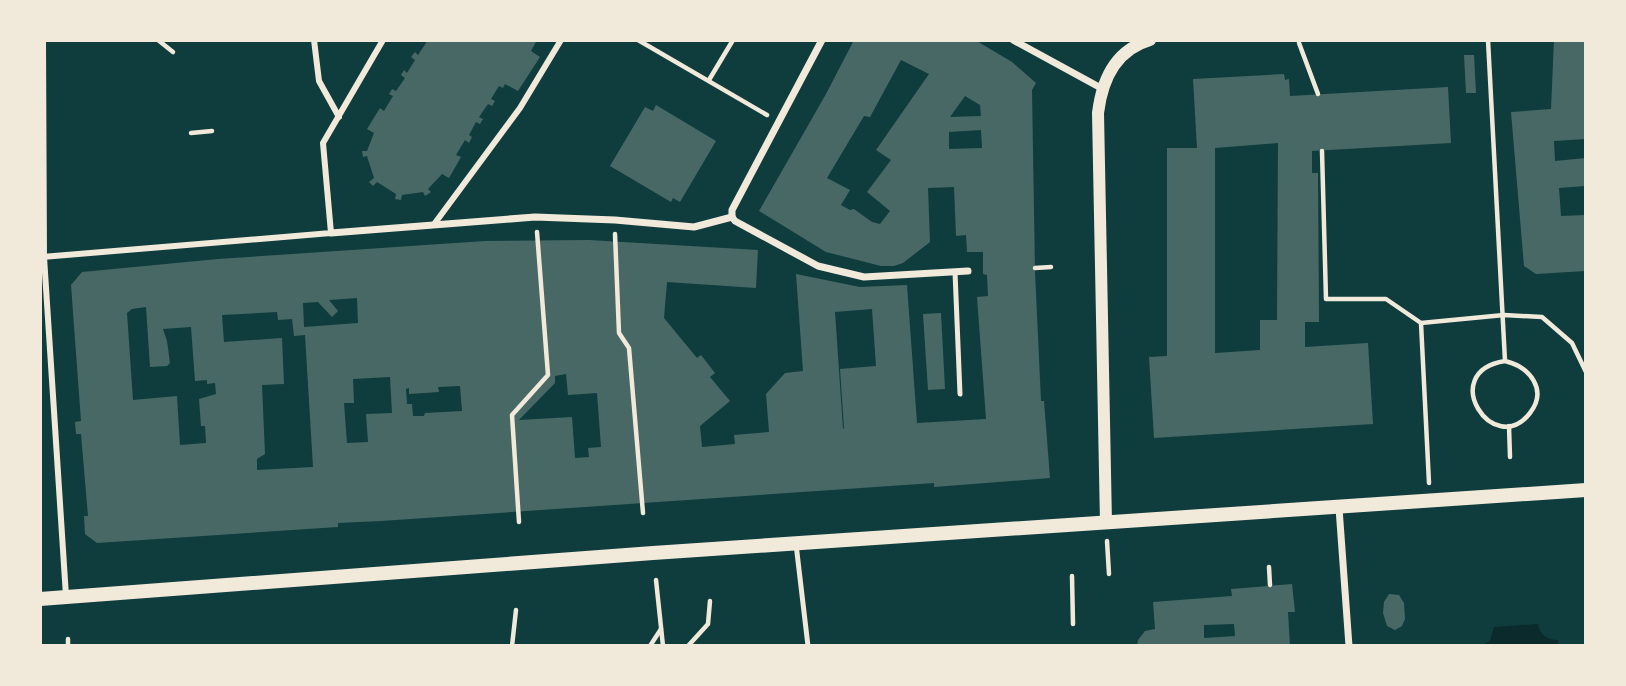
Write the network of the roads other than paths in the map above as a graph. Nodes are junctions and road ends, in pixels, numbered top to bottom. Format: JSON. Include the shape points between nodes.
{"nodes":[{"id":1,"x":43,"y":40,"type":"edge"},
{"id":2,"x":314,"y":40,"type":"edge"},
{"id":3,"x":383,"y":40,"type":"edge"},
{"id":4,"x":561,"y":40,"type":"edge"},
{"id":5,"x":822,"y":40,"type":"edge"},
{"id":6,"x":1013,"y":40,"type":"edge"},
{"id":7,"x":1150,"y":40,"type":"edge"},
{"id":8,"x":1101,"y":88,"type":"junction"},
{"id":9,"x":339,"y":117,"type":"junction"},
{"id":10,"x":732,"y":217,"type":"junction"},
{"id":11,"x":435,"y":223,"type":"junction"},
{"id":12,"x":331,"y":233,"type":"junction"},
{"id":13,"x":42,"y":257,"type":"edge"},
{"id":14,"x":968,"y":271,"type":"dead end"},
{"id":15,"x":955,"y":272,"type":"junction"},
{"id":16,"x":960,"y":394,"type":"dead end"},
{"id":17,"x":1586,"y":490,"type":"edge"},
{"id":18,"x":1339,"y":508,"type":"junction"},
{"id":19,"x":1106,"y":523,"type":"junction"},
{"id":20,"x":796,"y":544,"type":"junction"},
{"id":21,"x":66,"y":597,"type":"junction"},
{"id":22,"x":40,"y":599,"type":"edge"},
{"id":23,"x":808,"y":646,"type":"edge"},
{"id":24,"x":1349,"y":646,"type":"edge"}],
"edges":[{"from":1,"to":13,"type":"street"},
{"from":2,"to":9,"type":"street","via":[[319,80]]},
{"from":3,"to":9,"type":"street"},
{"from":4,"to":11,"type":"street","via":[[520,108]]},
{"from":5,"to":10,"type":"street"},
{"from":6,"to":8,"type":"street"},
{"from":7,"to":8,"type":"street","via":[[1120,58]]},
{"from":8,"to":19,"type":"street","via":[[1099,265]]},
{"from":9,"to":12,"type":"street","via":[[323,142]]},
{"from":10,"to":11,"type":"street","via":[[694,227],[535,217]]},
{"from":10,"to":15,"type":"street","via":[[818,267],[864,277]]},
{"from":11,"to":12,"type":"street"},
{"from":12,"to":13,"type":"street"},
{"from":13,"to":21,"type":"street"},
{"from":14,"to":15,"type":"street"},
{"from":15,"to":16,"type":"lane"},
{"from":17,"to":18,"type":"main road"},
{"from":18,"to":19,"type":"main road"},
{"from":18,"to":24,"type":"street"},
{"from":19,"to":20,"type":"main road"},
{"from":20,"to":21,"type":"main road"},
{"from":20,"to":23,"type":"lane"},
{"from":21,"to":22,"type":"main road"}]}
